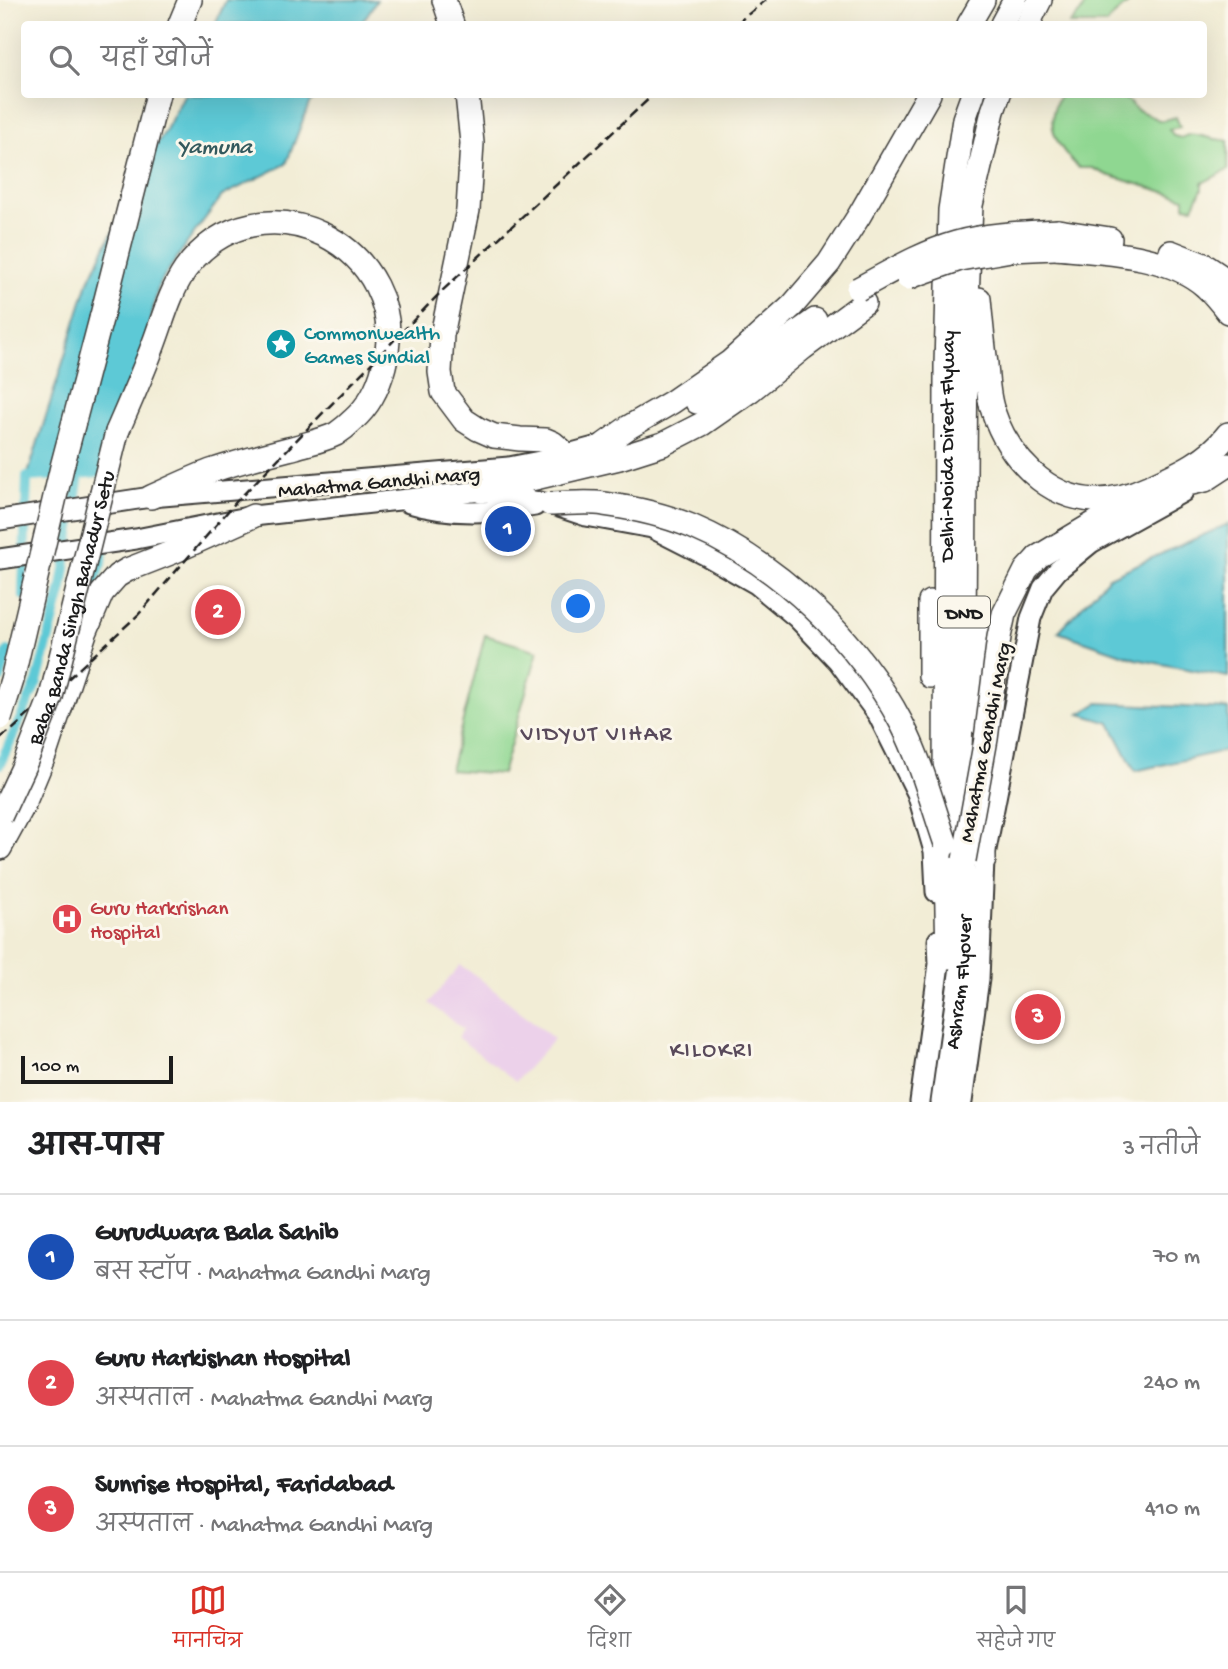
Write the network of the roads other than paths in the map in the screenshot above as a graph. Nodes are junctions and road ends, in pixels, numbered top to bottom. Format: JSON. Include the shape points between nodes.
{"nodes":[{"id":1,"x":190,"y":0,"type":"edge"},
{"id":2,"x":444,"y":0,"type":"edge"},
{"id":3,"x":984,"y":0,"type":"edge"},
{"id":4,"x":1015,"y":0,"type":"edge"},
{"id":5,"x":1040,"y":0,"type":"edge"},
{"id":6,"x":181,"y":21,"type":"edge"},
{"id":7,"x":451,"y":21,"type":"edge"},
{"id":8,"x":971,"y":21,"type":"edge"},
{"id":9,"x":1004,"y":21,"type":"edge"},
{"id":10,"x":1030,"y":21,"type":"edge"},
{"id":11,"x":157,"y":98,"type":"edge"},
{"id":12,"x":467,"y":98,"type":"edge"},
{"id":13,"x":927,"y":98,"type":"edge"},
{"id":14,"x":972,"y":98,"type":"edge"},
{"id":15,"x":998,"y":98,"type":"edge"},
{"id":16,"x":971,"y":205,"type":"junction"},
{"id":17,"x":1056,"y":240,"type":"junction"},
{"id":18,"x":948,"y":281,"type":"junction"},
{"id":19,"x":1228,"y":281,"type":"edge"},
{"id":20,"x":861,"y":296,"type":"junction"},
{"id":21,"x":979,"y":303,"type":"junction"},
{"id":22,"x":1228,"y":312,"type":"edge"},
{"id":23,"x":956,"y":365,"type":"junction"},
{"id":24,"x":1228,"y":434,"type":"edge"},
{"id":25,"x":604,"y":444,"type":"junction"},
{"id":26,"x":566,"y":454,"type":"junction"},
{"id":27,"x":1228,"y":465,"type":"edge"},
{"id":28,"x":1205,"y":480,"type":"junction"},
{"id":29,"x":481,"y":491,"type":"junction"},
{"id":30,"x":144,"y":498,"type":"junction"},
{"id":31,"x":398,"y":500,"type":"junction"},
{"id":32,"x":550,"y":504,"type":"junction"},
{"id":33,"x":253,"y":516,"type":"junction"},
{"id":34,"x":0,"y":520,"type":"edge"},
{"id":35,"x":0,"y":559,"type":"edge"},
{"id":36,"x":0,"y":718,"type":"edge"},
{"id":37,"x":0,"y":817,"type":"edge"},
{"id":38,"x":940,"y":847,"type":"junction"},
{"id":39,"x":0,"y":848,"type":"edge"},
{"id":40,"x":974,"y":860,"type":"junction"},
{"id":41,"x":920,"y":1102,"type":"edge"},
{"id":42,"x":930,"y":1102,"type":"edge"},
{"id":43,"x":943,"y":1102,"type":"edge"},
{"id":44,"x":962,"y":1102,"type":"edge"}],
"edges":[{"from":1,"to":6,"type":"highway"},
{"from":2,"to":7,"type":"highway"},
{"from":3,"to":8,"type":"highway"},
{"from":4,"to":9,"type":"highway"},
{"from":5,"to":10,"type":"highway"},
{"from":11,"to":36,"type":"highway","name":"Baba Banda Singh Bahadur Setu","bridge":true},
{"from":12,"to":26,"type":"highway","via":[[472,143],[468,210],[442,335],[443,393],[464,420],[478,429],[494,436],[546,440]]},
{"from":13,"to":25,"type":"highway","via":[[830,263],[792,306],[730,362]]},
{"from":14,"to":18,"type":"highway","name":"Delhi-Noida Direct Flyway","number":"DND","via":[[964,119],[950,210]]},
{"from":15,"to":16,"type":"highway"},
{"from":16,"to":21,"type":"highway"},
{"from":16,"to":23,"type":"highway","name":"Delhi-Noida Direct Flyway","number":"DND"},
{"from":17,"to":19,"type":"highway","via":[[1136,243],[1204,265]]},
{"from":17,"to":20,"type":"highway","bridge":true,"via":[[960,259]]},
{"from":17,"to":22,"type":"highway","via":[[1167,265],[1205,286]]},
{"from":18,"to":23,"type":"highway","name":"Delhi-Noida Direct Flyway","number":"DND"},
{"from":18,"to":38,"type":"highway","via":[[935,334],[930,639]]},
{"from":20,"to":25,"type":"highway","via":[[695,403]]},
{"from":20,"to":29,"type":"highway","via":[[751,390],[702,424],[663,444],[608,461]]},
{"from":21,"to":24,"type":"highway","via":[[992,409],[1002,436],[1052,489],[1100,500],[1136,492],[1179,473]]},
{"from":21,"to":40,"type":"highway"},
{"from":23,"to":38,"type":"highway","name":"Delhi-Noida Direct Flyway","number":"DND"},
{"from":23,"to":40,"type":"highway","name":"Delhi-Noida Direct Flyway","number":"DND","bridge":true,"via":[[964,635],[960,748]]},
{"from":25,"to":26,"type":"main road","name":"Mahatma Gandhi Marg"},
{"from":26,"to":30,"type":"main road","name":"Mahatma Gandhi Marg","via":[[509,467]]},
{"from":27,"to":28,"type":"highway"},
{"from":28,"to":40,"type":"main road","name":"Mahatma Gandhi Marg","via":[[1091,543],[1044,588],[1028,629]]},
{"from":28,"to":40,"type":"highway","bridge":true,"via":[[1108,514],[1038,557],[1015,588],[999,637]]},
{"from":29,"to":31,"type":"main road","name":"Mahatma Gandhi Marg"},
{"from":29,"to":32,"type":"main road","name":"Mahatma Gandhi Marg"},
{"from":30,"to":34,"type":"main road","name":"Mahatma Gandhi Marg","bridge":true},
{"from":30,"to":37,"type":"highway","name":"Baba Banda Singh Bahadur Setu","bridge":true,"via":[[213,470],[338,433],[354,420],[383,371],[389,333],[374,279],[363,264],[318,232],[265,223],[229,233],[202,251],[185,270],[117,432],[51,696]]},
{"from":31,"to":32,"type":"main road","via":[[469,513]]},
{"from":31,"to":33,"type":"main road","name":"Mahatma Gandhi Marg"},
{"from":32,"to":38,"type":"highway","bridge":true,"via":[[601,503],[691,526],[747,555],[806,601],[853,651],[902,724],[921,771]]},
{"from":33,"to":35,"type":"main road","name":"Mahatma Gandhi Marg","bridge":true},
{"from":33,"to":39,"type":"highway","via":[[127,570],[102,593],[46,751]]},
{"from":38,"to":41,"type":"main road","name":"Mahatma Gandhi Marg","via":[[939,964]]},
{"from":38,"to":42,"type":"highway","name":"Ashram Flyover","via":[[948,967]]},
{"from":40,"to":43,"type":"highway","name":"Ashram Flyover","via":[[964,906],[962,967]]},
{"from":40,"to":44,"type":"main road","name":"Mahatma Gandhi Marg","via":[[979,979]]}]}
